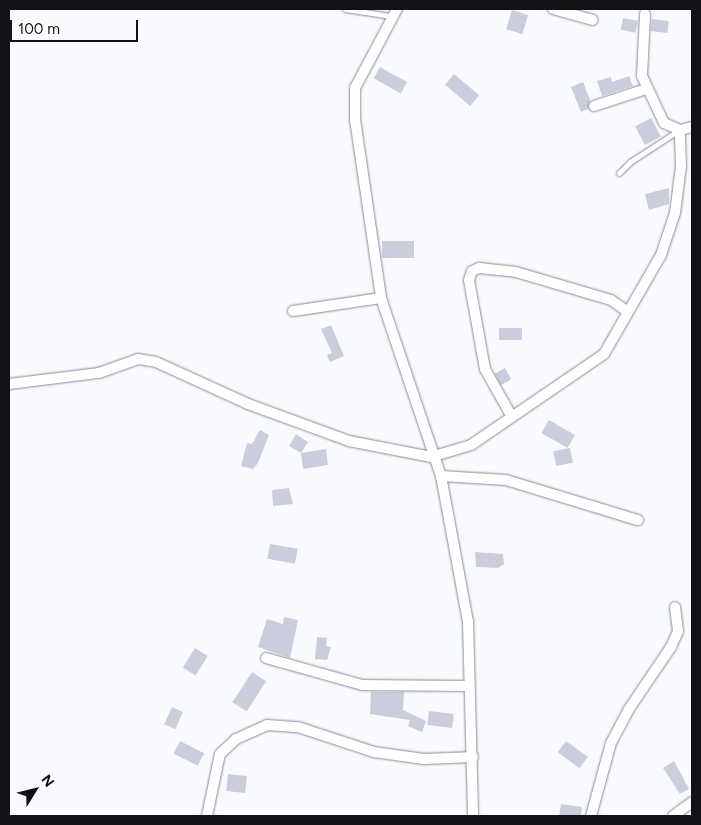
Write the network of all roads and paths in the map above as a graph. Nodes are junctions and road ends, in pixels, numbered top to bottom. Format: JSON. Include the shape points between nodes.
{"nodes":[{"id":1,"x":345,"y":9,"type":"edge"},
{"id":2,"x":553,"y":9,"type":"edge"},
{"id":3,"x":394,"y":12,"type":"edge"},
{"id":4,"x":645,"y":14,"type":"dead end"},
{"id":5,"x":593,"y":20,"type":"dead end"},
{"id":6,"x":646,"y":89,"type":"junction"},
{"id":7,"x":594,"y":106,"type":"dead end"},
{"id":8,"x":692,"y":127,"type":"edge"},
{"id":9,"x":680,"y":130,"type":"junction"},
{"id":10,"x":619,"y":174,"type":"dead end"},
{"id":11,"x":381,"y":298,"type":"junction"},
{"id":12,"x":293,"y":311,"type":"dead end"},
{"id":13,"x":627,"y":311,"type":"junction"},
{"id":14,"x":9,"y":384,"type":"edge"},
{"id":15,"x":512,"y":417,"type":"junction"},
{"id":16,"x":431,"y":457,"type":"junction"},
{"id":17,"x":440,"y":476,"type":"junction"},
{"id":18,"x":638,"y":520,"type":"dead end"},
{"id":19,"x":675,"y":607,"type":"dead end"},
{"id":20,"x":266,"y":658,"type":"dead end"},
{"id":21,"x":467,"y":686,"type":"junction"},
{"id":22,"x":473,"y":756,"type":"junction"},
{"id":23,"x":692,"y":802,"type":"edge"},
{"id":24,"x":207,"y":816,"type":"edge"},
{"id":25,"x":474,"y":816,"type":"edge"},
{"id":26,"x":591,"y":816,"type":"edge"},
{"id":27,"x":673,"y":816,"type":"edge"}],
"edges":[{"from":1,"to":3,"type":"lane"},
{"from":2,"to":5,"type":"street"},
{"from":3,"to":11,"type":"street","via":[[355,88],[355,119]]},
{"from":4,"to":6,"type":"street","via":[[642,76]]},
{"from":6,"to":7,"type":"street"},
{"from":6,"to":9,"type":"street","via":[[664,123]]},
{"from":8,"to":9,"type":"street"},
{"from":9,"to":10,"type":"lane","via":[[630,162]]},
{"from":9,"to":13,"type":"street","via":[[681,166],[675,213],[661,255],[641,294]]},
{"from":11,"to":12,"type":"street"},
{"from":11,"to":16,"type":"street"},
{"from":13,"to":15,"type":"street","via":[[613,345],[604,354]]},
{"from":13,"to":15,"type":"street","via":[[612,300],[516,272],[479,268],[472,271],[469,280],[485,369]]},
{"from":14,"to":16,"type":"street","via":[[99,373],[138,359],[147,360],[248,404],[349,441]]},
{"from":15,"to":16,"type":"street","via":[[470,445]]},
{"from":16,"to":17,"type":"street"},
{"from":17,"to":18,"type":"street","via":[[506,480]]},
{"from":17,"to":21,"type":"street","via":[[468,621]]},
{"from":19,"to":26,"type":"street","via":[[678,631],[671,647],[629,709],[612,743]]},
{"from":20,"to":21,"type":"street","via":[[362,685]]},
{"from":21,"to":22,"type":"street"},
{"from":22,"to":24,"type":"street","via":[[424,759],[374,752],[298,727],[267,725],[236,739],[220,754]]},
{"from":22,"to":25,"type":"street"},
{"from":23,"to":27,"type":"street"}]}
